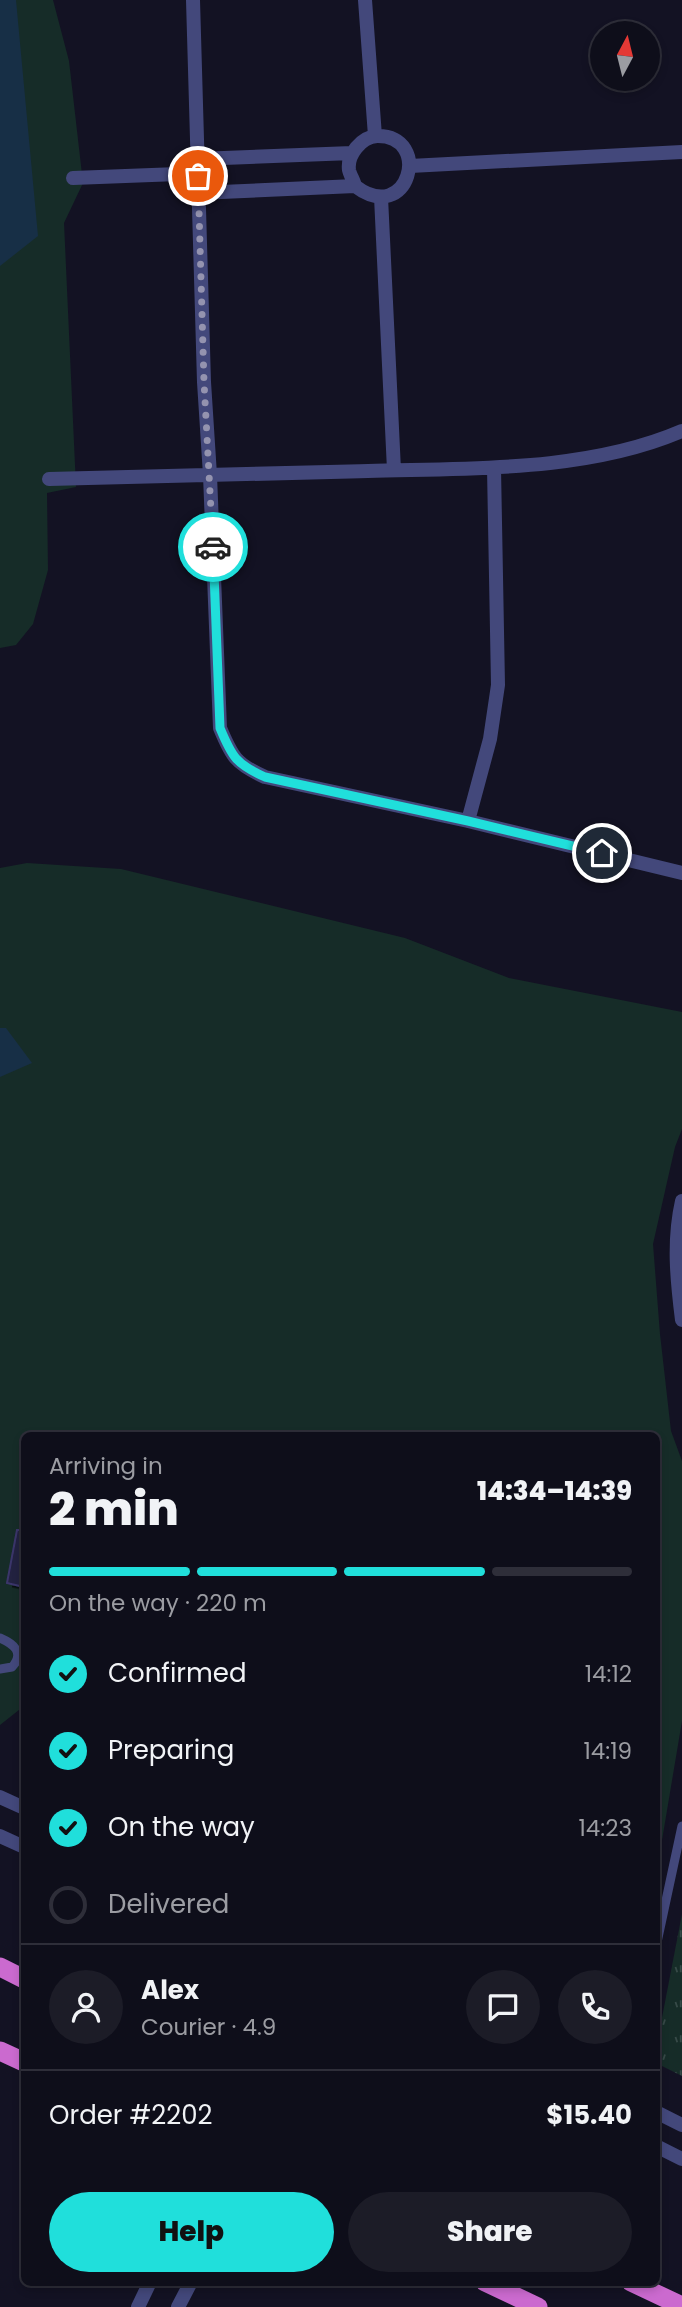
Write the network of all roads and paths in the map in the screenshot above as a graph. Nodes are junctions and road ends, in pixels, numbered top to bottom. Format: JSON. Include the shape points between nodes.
{"nodes":[{"id":1,"x":193,"y":0,"type":"edge"},
{"id":2,"x":365,"y":0,"type":"edge"},
{"id":3,"x":375,"y":136,"type":"junction"},
{"id":4,"x":682,"y":152,"type":"edge"},
{"id":5,"x":352,"y":153,"type":"junction"},
{"id":6,"x":198,"y":159,"type":"junction"},
{"id":7,"x":410,"y":166,"type":"junction"},
{"id":8,"x":178,"y":174,"type":"junction"},
{"id":9,"x":73,"y":177,"type":"dead end"},
{"id":10,"x":355,"y":186,"type":"junction"},
{"id":11,"x":198,"y":193,"type":"junction"},
{"id":12,"x":381,"y":197,"type":"junction"},
{"id":13,"x":682,"y":431,"type":"edge"},
{"id":14,"x":494,"y":468,"type":"junction"},
{"id":15,"x":394,"y":470,"type":"junction"},
{"id":16,"x":211,"y":475,"type":"junction"},
{"id":17,"x":50,"y":479,"type":"dead end"},
{"id":18,"x":468,"y":821,"type":"junction"},
{"id":19,"x":682,"y":873,"type":"edge"},
{"id":20,"x":682,"y":1201,"type":"edge"},
{"id":21,"x":682,"y":1320,"type":"edge"},
{"id":22,"x":0,"y":1638,"type":"edge"},
{"id":23,"x":0,"y":1669,"type":"edge"},
{"id":24,"x":0,"y":1797,"type":"edge"},
{"id":25,"x":21,"y":1807,"type":"edge"},
{"id":26,"x":682,"y":1826,"type":"edge"},
{"id":27,"x":0,"y":1836,"type":"edge"},
{"id":28,"x":21,"y":1846,"type":"edge"},
{"id":29,"x":660,"y":1928,"type":"edge"},
{"id":30,"x":0,"y":1967,"type":"edge"},
{"id":31,"x":21,"y":1978,"type":"edge"},
{"id":32,"x":0,"y":2051,"type":"edge"},
{"id":33,"x":21,"y":2062,"type":"edge"},
{"id":34,"x":660,"y":2114,"type":"edge"},
{"id":35,"x":682,"y":2125,"type":"edge"},
{"id":36,"x":660,"y":2148,"type":"edge"},
{"id":37,"x":682,"y":2159,"type":"edge"},
{"id":38,"x":148,"y":2286,"type":"edge"},
{"id":39,"x":189,"y":2286,"type":"edge"},
{"id":40,"x":493,"y":2286,"type":"edge"},
{"id":41,"x":640,"y":2286,"type":"edge"},
{"id":42,"x":682,"y":2306,"type":"edge"},
{"id":43,"x":138,"y":2307,"type":"edge"},
{"id":44,"x":178,"y":2307,"type":"edge"},
{"id":45,"x":538,"y":2307,"type":"edge"}],
"edges":[{"from":1,"to":6,"type":"street"},
{"from":2,"to":3,"type":"street"},
{"from":3,"to":5,"type":"street"},
{"from":3,"to":7,"type":"street","via":[[399,144]]},
{"from":4,"to":7,"type":"street"},
{"from":5,"to":6,"type":"street"},
{"from":5,"to":10,"type":"street","via":[[349,170]]},
{"from":6,"to":8,"type":"street"},
{"from":6,"to":11,"type":"street"},
{"from":7,"to":12,"type":"street","via":[[396,193]]},
{"from":8,"to":9,"type":"street"},
{"from":8,"to":11,"type":"street"},
{"from":10,"to":11,"type":"street"},
{"from":10,"to":12,"type":"street"},
{"from":11,"to":16,"type":"street"},
{"from":12,"to":15,"type":"street"},
{"from":13,"to":14,"type":"street","via":[[608,454]]},
{"from":14,"to":15,"type":"street"},
{"from":14,"to":18,"type":"street","via":[[498,685],[490,739]]},
{"from":15,"to":16,"type":"street"},
{"from":16,"to":17,"type":"street"},
{"from":16,"to":18,"type":"street","via":[[220,728],[241,766],[265,777]]},
{"from":18,"to":19,"type":"street"},
{"from":20,"to":21,"type":"street","via":[[676,1271]]},
{"from":22,"to":23,"type":"lane","via":[[19,1654],[12,1667]]},
{"from":24,"to":25,"type":"street"},
{"from":26,"to":29,"type":"lane"},
{"from":27,"to":28,"type":"street"},
{"from":30,"to":31,"type":"highway"},
{"from":32,"to":33,"type":"highway"},
{"from":34,"to":35,"type":"street"},
{"from":36,"to":37,"type":"street"},
{"from":38,"to":43,"type":"street"},
{"from":39,"to":44,"type":"street"},
{"from":40,"to":45,"type":"highway"},
{"from":41,"to":42,"type":"highway"}]}
